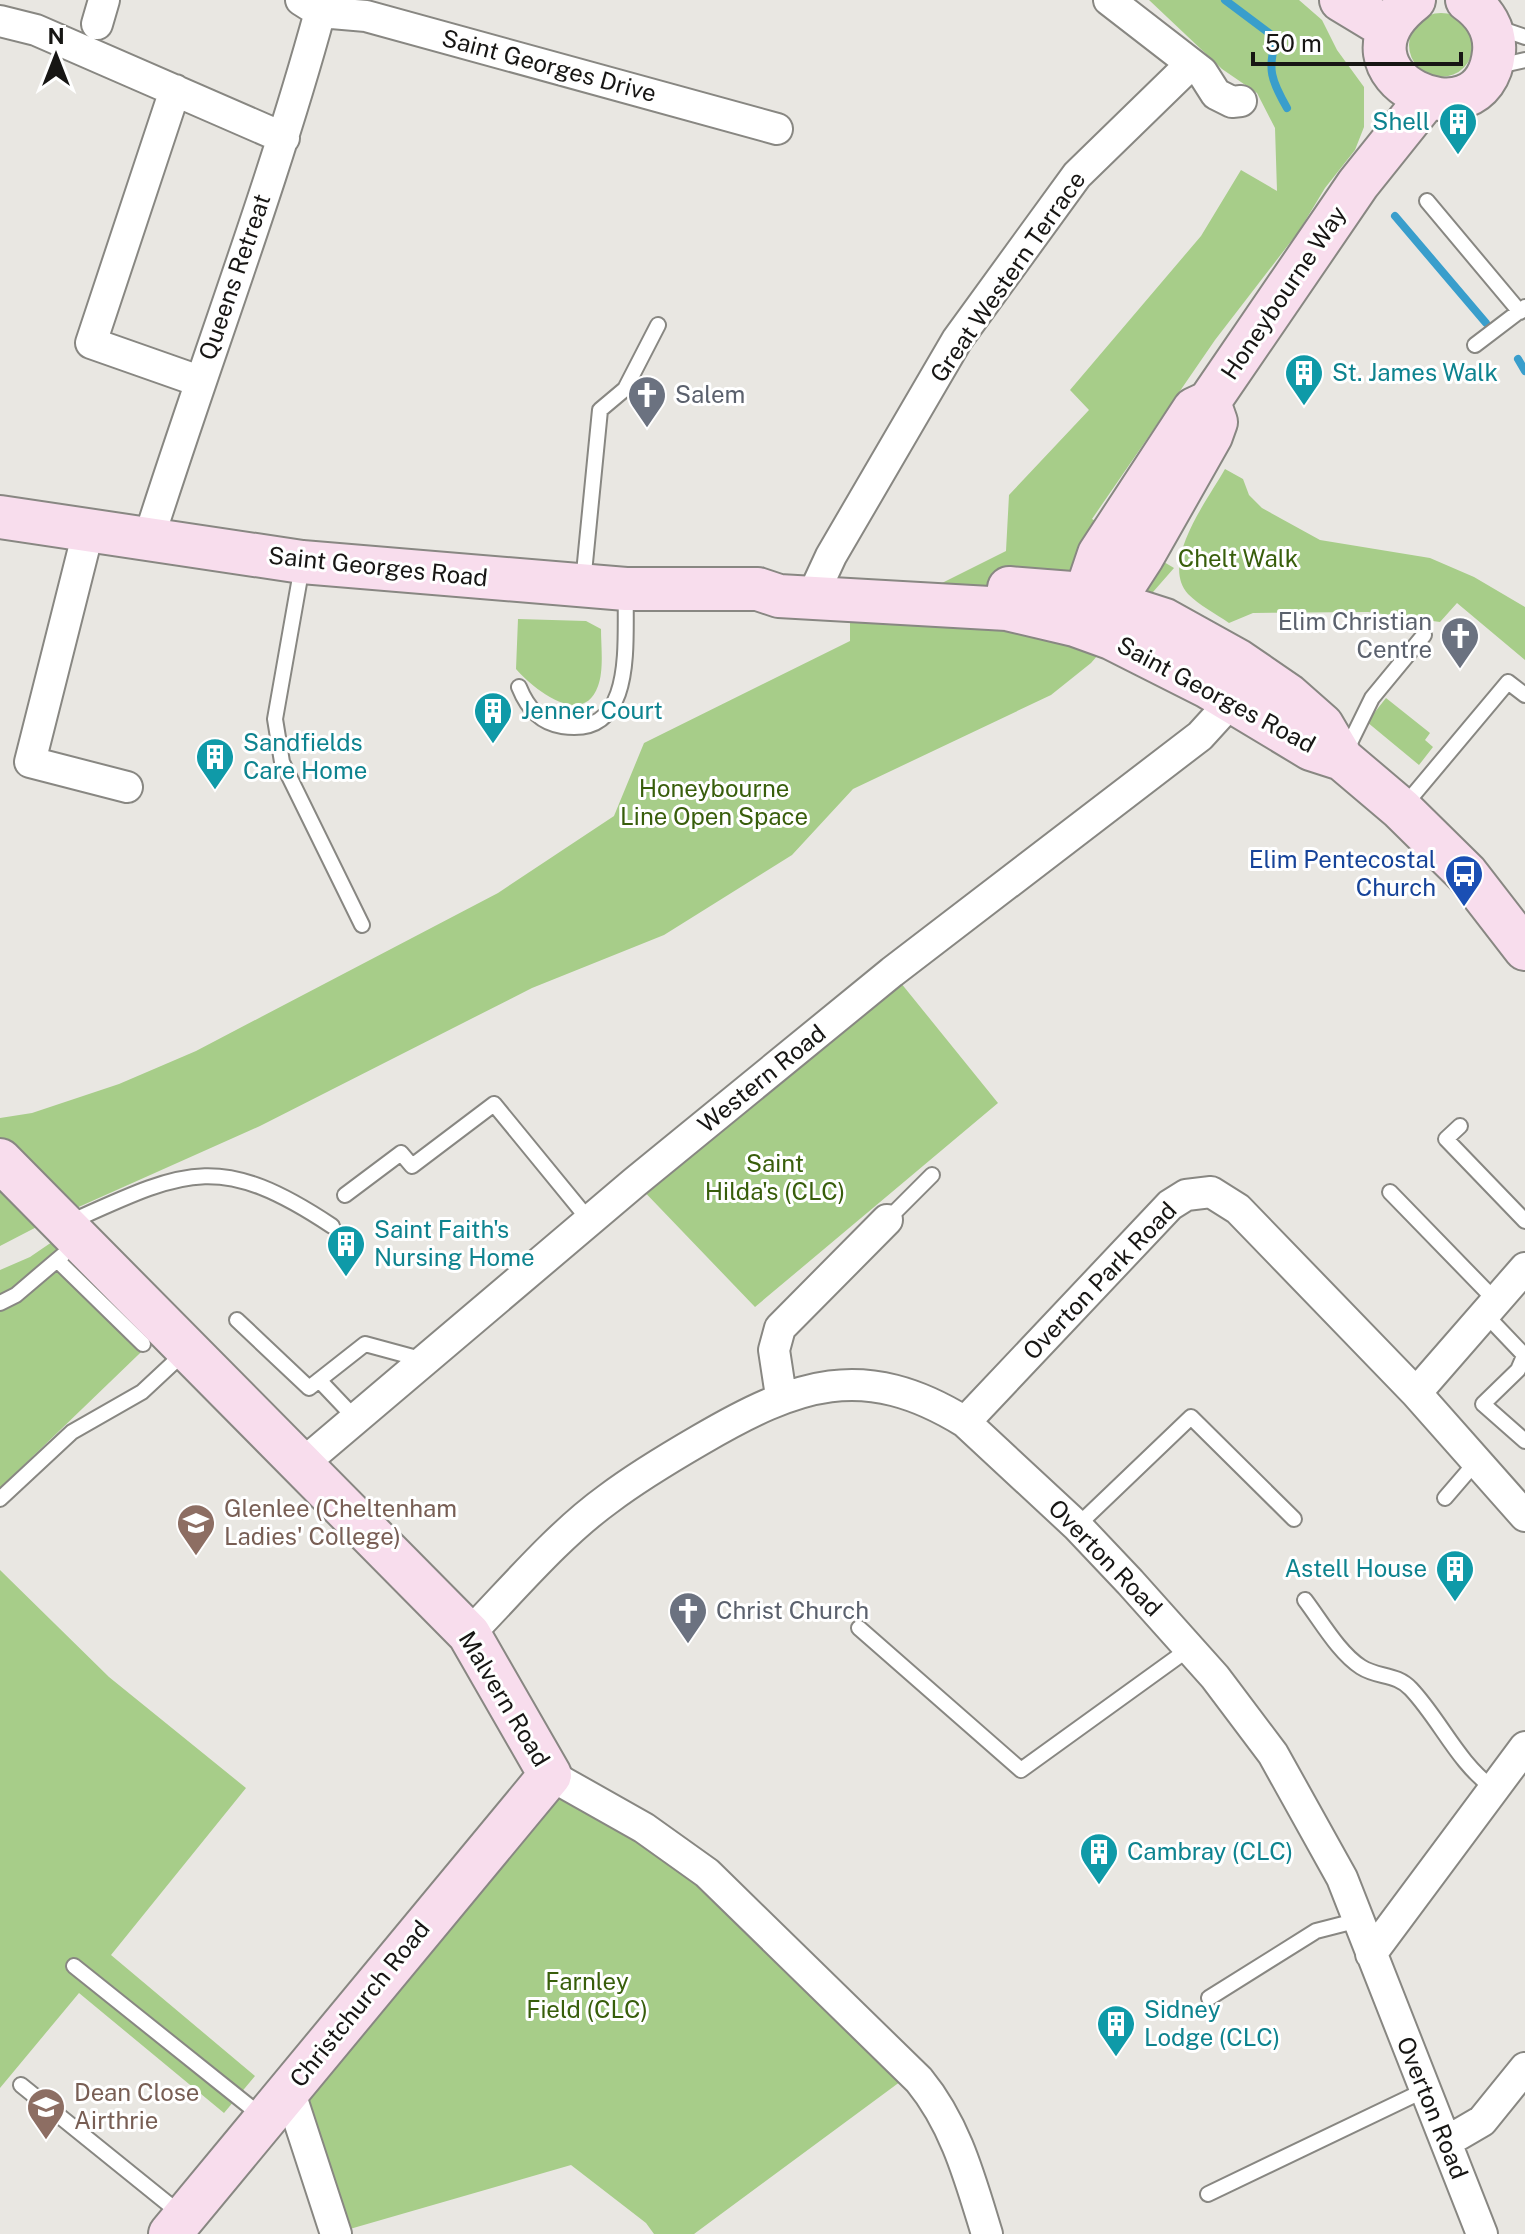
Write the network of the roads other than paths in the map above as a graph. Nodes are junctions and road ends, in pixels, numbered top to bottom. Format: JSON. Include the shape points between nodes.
{"nodes":[{"id":1,"x":1109,"y":0,"type":"edge"},
{"id":2,"x":1344,"y":3,"type":"edge"},
{"id":3,"x":310,"y":6,"type":"edge"},
{"id":4,"x":1399,"y":10,"type":"edge"},
{"id":5,"x":0,"y":21,"type":"edge"},
{"id":6,"x":1494,"y":21,"type":"edge"},
{"id":7,"x":1509,"y":64,"type":"edge"},
{"id":8,"x":1190,"y":65,"type":"junction"},
{"id":9,"x":1411,"y":88,"type":"junction"},
{"id":10,"x":175,"y":90,"type":"junction"},
{"id":11,"x":1241,"y":101,"type":"dead end"},
{"id":12,"x":777,"y":129,"type":"dead end"},
{"id":13,"x":284,"y":138,"type":"junction"},
{"id":14,"x":1427,"y":201,"type":"dead end"},
{"id":15,"x":1522,"y":309,"type":"edge"},
{"id":16,"x":658,"y":325,"type":"dead end"},
{"id":17,"x":1475,"y":345,"type":"dead end"},
{"id":18,"x":199,"y":381,"type":"junction"},
{"id":19,"x":0,"y":517,"type":"edge"},
{"id":20,"x":88,"y":532,"type":"junction"},
{"id":21,"x":148,"y":541,"type":"junction"},
{"id":22,"x":302,"y":562,"type":"junction"},
{"id":23,"x":582,"y":586,"type":"junction"},
{"id":24,"x":626,"y":589,"type":"junction"},
{"id":25,"x":815,"y":589,"type":"junction"},
{"id":26,"x":1091,"y":613,"type":"junction"},
{"id":27,"x":1424,"y":635,"type":"dead end"},
{"id":28,"x":1221,"y":681,"type":"junction"},
{"id":29,"x":519,"y":687,"type":"dead end"},
{"id":30,"x":1525,"y":695,"type":"edge"},
{"id":31,"x":1342,"y":759,"type":"junction"},
{"id":32,"x":127,"y":787,"type":"dead end"},
{"id":33,"x":1401,"y":809,"type":"junction"},
{"id":34,"x":362,"y":925,"type":"dead end"},
{"id":35,"x":1525,"y":949,"type":"edge"},
{"id":36,"x":1460,"y":1126,"type":"dead end"},
{"id":37,"x":0,"y":1160,"type":"edge"},
{"id":38,"x":932,"y":1175,"type":"dead end"},
{"id":39,"x":1390,"y":1192,"type":"dead end"},
{"id":40,"x":345,"y":1195,"type":"dead end"},
{"id":41,"x":589,"y":1220,"type":"junction"},
{"id":42,"x":887,"y":1220,"type":"joint"},
{"id":43,"x":1525,"y":1221,"type":"edge"},
{"id":44,"x":332,"y":1226,"type":"dead end"},
{"id":45,"x":66,"y":1242,"type":"junction"},
{"id":46,"x":1525,"y":1268,"type":"edge"},
{"id":47,"x":0,"y":1303,"type":"edge"},
{"id":48,"x":1490,"y":1307,"type":"junction"},
{"id":49,"x":237,"y":1320,"type":"dead end"},
{"id":50,"x":186,"y":1351,"type":"junction"},
{"id":51,"x":1524,"y":1356,"type":"edge"},
{"id":52,"x":425,"y":1360,"type":"junction"},
{"id":53,"x":319,"y":1380,"type":"junction"},
{"id":54,"x":1416,"y":1393,"type":"junction"},
{"id":55,"x":781,"y":1396,"type":"junction"},
{"id":56,"x":356,"y":1419,"type":"junction"},
{"id":57,"x":965,"y":1422,"type":"junction"},
{"id":58,"x":1525,"y":1441,"type":"edge"},
{"id":59,"x":1476,"y":1462,"type":"junction"},
{"id":60,"x":300,"y":1466,"type":"junction"},
{"id":61,"x":1445,"y":1498,"type":"dead end"},
{"id":62,"x":0,"y":1499,"type":"edge"},
{"id":63,"x":1525,"y":1516,"type":"edge"},
{"id":64,"x":1294,"y":1519,"type":"dead end"},
{"id":65,"x":1077,"y":1526,"type":"junction"},
{"id":66,"x":1305,"y":1600,"type":"dead end"},
{"id":67,"x":859,"y":1628,"type":"dead end"},
{"id":68,"x":469,"y":1634,"type":"junction"},
{"id":69,"x":1190,"y":1648,"type":"junction"},
{"id":70,"x":1525,"y":1747,"type":"edge"},
{"id":71,"x":550,"y":1775,"type":"junction"},
{"id":72,"x":1494,"y":1789,"type":"junction"},
{"id":73,"x":1359,"y":1920,"type":"junction"},
{"id":74,"x":1371,"y":1954,"type":"junction"},
{"id":75,"x":74,"y":1966,"type":"dead end"},
{"id":76,"x":1209,"y":1998,"type":"dead end"},
{"id":77,"x":1525,"y":2068,"type":"edge"},
{"id":78,"x":21,"y":2085,"type":"dead end"},
{"id":79,"x":1425,"y":2090,"type":"junction"},
{"id":80,"x":277,"y":2105,"type":"junction"},
{"id":81,"x":1446,"y":2142,"type":"junction"},
{"id":82,"x":1208,"y":2194,"type":"dead end"},
{"id":83,"x":177,"y":2225,"type":"edge"},
{"id":84,"x":336,"y":2234,"type":"edge"},
{"id":85,"x":987,"y":2234,"type":"edge"},
{"id":86,"x":1482,"y":2234,"type":"edge"}],
"edges":[{"from":1,"to":8,"type":"street"},
{"from":2,"to":4,"type":"street"},
{"from":3,"to":12,"type":"street","name":"Saint Georges Drive","via":[[366,16]]},
{"from":3,"to":13,"type":"street","name":"Queens Retreat"},
{"from":4,"to":9,"type":"street","via":[[1388,59]]},
{"from":5,"to":10,"type":"street","via":[[36,30]]},
{"from":6,"to":7,"type":"street","via":[[1495,44]]},
{"from":7,"to":9,"type":"street","via":[[1449,100]]},
{"from":8,"to":11,"type":"street","via":[[1223,99]]},
{"from":8,"to":25,"type":"street","name":"Great Western Terrace","via":[[1077,175],[967,327]]},
{"from":9,"to":26,"type":"street","name":"Honeybourne Way","via":[[1358,184],[1209,402],[1194,409],[1099,554]]},
{"from":10,"to":13,"type":"street"},
{"from":10,"to":18,"type":"street","via":[[91,343]]},
{"from":13,"to":18,"type":"street","name":"Queens Retreat"},
{"from":14,"to":15,"type":"lane"},
{"from":15,"to":17,"type":"lane"},
{"from":16,"to":23,"type":"lane","via":[[625,389],[600,410]]},
{"from":18,"to":21,"type":"street","name":"Queens Retreat"},
{"from":19,"to":20,"type":"street","name":"Saint Georges Road"},
{"from":20,"to":21,"type":"street","name":"Saint Georges Road"},
{"from":20,"to":32,"type":"street","via":[[30,762]]},
{"from":21,"to":22,"type":"street","name":"Saint Georges Road"},
{"from":22,"to":23,"type":"street","name":"Saint Georges Road"},
{"from":22,"to":34,"type":"lane","via":[[275,719],[282,762]]},
{"from":23,"to":24,"type":"street","name":"Saint Georges Road"},
{"from":24,"to":25,"type":"street","name":"Saint Georges Road","via":[[758,589],[779,580]]},
{"from":24,"to":29,"type":"lane","via":[[621,685],[610,713],[588,725],[559,726],[534,712]]},
{"from":25,"to":26,"type":"street","name":"Saint Georges Road","via":[[926,592]]},
{"from":26,"to":28,"type":"street","name":"Saint Georges Road"},
{"from":27,"to":31,"type":"lane","via":[[1372,698]]},
{"from":28,"to":31,"type":"street","name":"Saint Georges Road","via":[[1311,749]]},
{"from":28,"to":41,"type":"street","name":"Western Road","via":[[1200,736],[892,972]]},
{"from":30,"to":33,"type":"lane","via":[[1508,682]]},
{"from":31,"to":33,"type":"street","name":"Saint Georges Road"},
{"from":33,"to":35,"type":"street","name":"Saint Georges Road","via":[[1467,874]]},
{"from":36,"to":43,"type":"lane","via":[[1446,1139]]},
{"from":37,"to":45,"type":"street","name":"Malvern Road"},
{"from":38,"to":42,"type":"lane"},
{"from":39,"to":48,"type":"lane"},
{"from":40,"to":41,"type":"lane","via":[[401,1153],[412,1166],[494,1104]]},
{"from":41,"to":52,"type":"street","name":"Western Road"},
{"from":42,"to":55,"type":"street","via":[[780,1328],[774,1350]]},
{"from":44,"to":45,"type":"lane","via":[[285,1195],[217,1173],[163,1180]]},
{"from":45,"to":47,"type":"lane","via":[[16,1295]]},
{"from":45,"to":50,"type":"street","name":"Malvern Road","via":[[143,1332]]},
{"from":46,"to":48,"type":"street"},
{"from":48,"to":51,"type":"lane"},
{"from":48,"to":54,"type":"street"},
{"from":49,"to":53,"type":"lane","via":[[309,1388]]},
{"from":50,"to":60,"type":"street","name":"Malvern Road"},
{"from":50,"to":62,"type":"lane","via":[[142,1392],[72,1432]]},
{"from":51,"to":58,"type":"lane","via":[[1518,1370],[1483,1404]]},
{"from":52,"to":53,"type":"lane","via":[[365,1344]]},
{"from":52,"to":56,"type":"street","name":"Western Road"},
{"from":53,"to":56,"type":"lane"},
{"from":54,"to":57,"type":"street","name":"Overton Park Road","via":[[1238,1209],[1225,1198],[1198,1192],[1170,1205]]},
{"from":54,"to":59,"type":"street","name":"Overton Park Road"},
{"from":55,"to":57,"type":"street","name":"Overton Road","via":[[827,1386],[874,1387],[922,1399]]},
{"from":55,"to":68,"type":"street","name":"Overton Road","via":[[605,1500]]},
{"from":56,"to":60,"type":"street","name":"Western Road"},
{"from":57,"to":65,"type":"street","name":"Overton Road"},
{"from":59,"to":61,"type":"lane"},
{"from":59,"to":63,"type":"street","name":"Overton Park Road"},
{"from":60,"to":68,"type":"street","name":"Malvern Road"},
{"from":64,"to":65,"type":"lane","via":[[1191,1417]]},
{"from":65,"to":69,"type":"street","name":"Overton Road"},
{"from":66,"to":72,"type":"lane","via":[[1355,1663],[1410,1687],[1456,1754]]},
{"from":67,"to":69,"type":"lane","via":[[1021,1770]]},
{"from":68,"to":71,"type":"street","name":"Malvern Road"},
{"from":69,"to":73,"type":"street","name":"Overton Road","via":[[1286,1775]]},
{"from":70,"to":72,"type":"street"},
{"from":71,"to":80,"type":"street","name":"Christchurch Road"},
{"from":71,"to":85,"type":"street","name":"Malvern Road","via":[[644,1828],[707,1873],[919,2080],[951,2128]]},
{"from":72,"to":74,"type":"street"},
{"from":73,"to":74,"type":"street","name":"Overton Road"},
{"from":73,"to":76,"type":"lane","via":[[1316,1931]]},
{"from":74,"to":79,"type":"street","name":"Overton Road"},
{"from":75,"to":80,"type":"lane"},
{"from":77,"to":81,"type":"street","via":[[1482,2121]]},
{"from":78,"to":83,"type":"lane"},
{"from":79,"to":81,"type":"street","name":"Overton Road"},
{"from":79,"to":82,"type":"lane"},
{"from":80,"to":83,"type":"street","name":"Christchurch Road"},
{"from":80,"to":84,"type":"street"},
{"from":81,"to":86,"type":"street","name":"Overton Road"}]}
